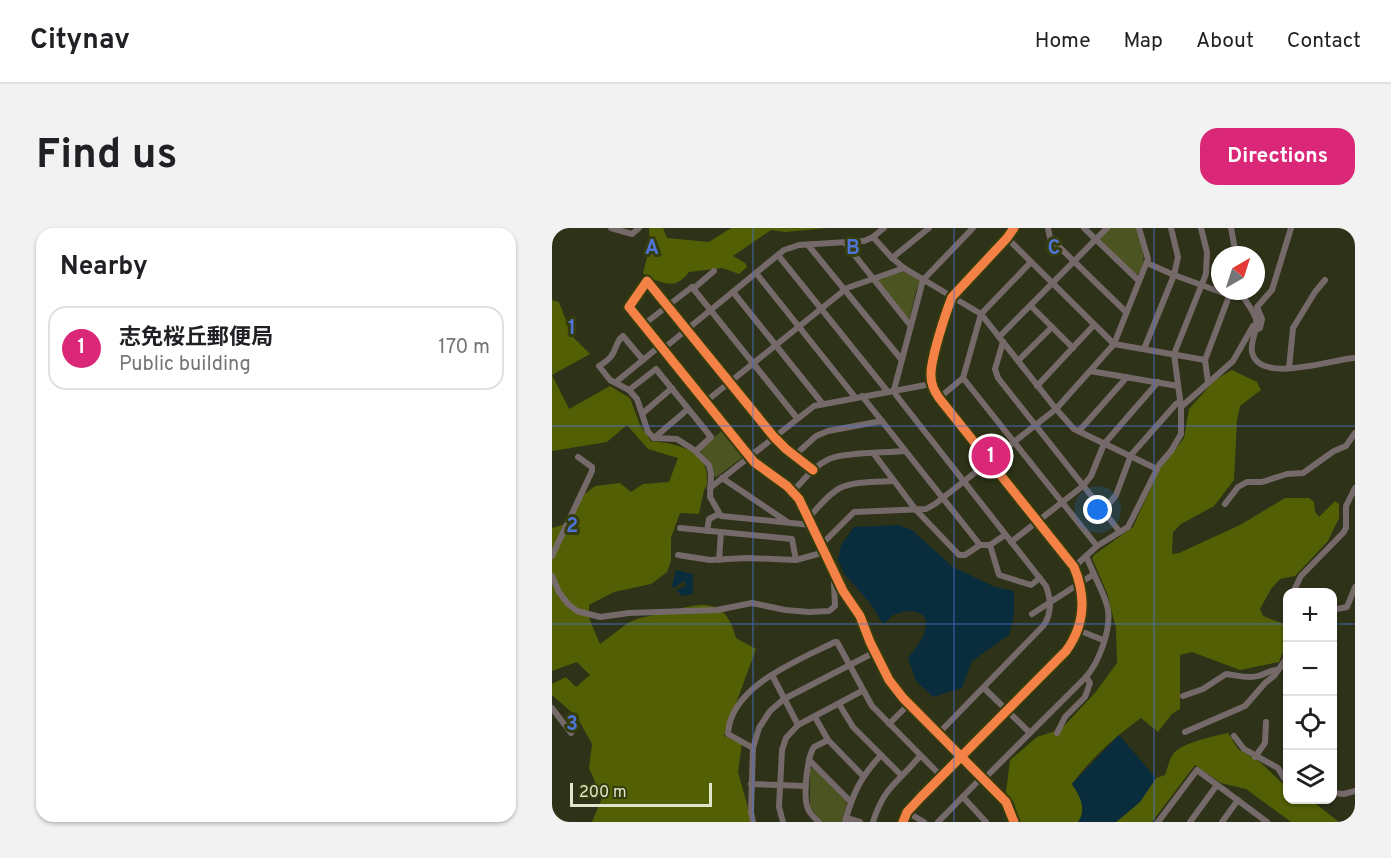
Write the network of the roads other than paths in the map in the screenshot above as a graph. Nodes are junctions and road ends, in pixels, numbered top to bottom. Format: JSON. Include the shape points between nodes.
{"nodes":[{"id":1,"x":611,"y":228,"type":"edge"},
{"id":2,"x":639,"y":228,"type":"edge"},
{"id":3,"x":884,"y":228,"type":"edge"},
{"id":4,"x":929,"y":228,"type":"edge"},
{"id":5,"x":973,"y":228,"type":"edge"},
{"id":6,"x":1014,"y":228,"type":"edge"},
{"id":7,"x":1048,"y":228,"type":"edge"},
{"id":8,"x":1084,"y":228,"type":"edge"},
{"id":9,"x":1107,"y":228,"type":"edge"},
{"id":10,"x":1139,"y":228,"type":"edge"},
{"id":11,"x":1171,"y":228,"type":"edge"},
{"id":12,"x":1201,"y":228,"type":"edge"},
{"id":13,"x":1231,"y":228,"type":"edge"},
{"id":14,"x":1291,"y":228,"type":"edge"},
{"id":15,"x":873,"y":237,"type":"junction"},
{"id":16,"x":1007,"y":238,"type":"junction"},
{"id":17,"x":1096,"y":239,"type":"junction"},
{"id":18,"x":845,"y":243,"type":"junction"},
{"id":19,"x":808,"y":245,"type":"junction"},
{"id":20,"x":1234,"y":246,"type":"edge"},
{"id":21,"x":778,"y":255,"type":"junction"},
{"id":22,"x":892,"y":258,"type":"junction"},
{"id":23,"x":1074,"y":261,"type":"junction"},
{"id":24,"x":1031,"y":262,"type":"junction"},
{"id":25,"x":1147,"y":263,"type":"junction"},
{"id":26,"x":904,"y":268,"type":"junction"},
{"id":27,"x":714,"y":271,"type":"dead end"},
{"id":28,"x":756,"y":273,"type":"junction"},
{"id":29,"x":1174,"y":275,"type":"junction"},
{"id":30,"x":872,"y":279,"type":"junction"},
{"id":31,"x":923,"y":280,"type":"junction"},
{"id":32,"x":1325,"y":280,"type":"dead end"},
{"id":33,"x":1139,"y":281,"type":"junction"},
{"id":34,"x":1052,"y":284,"type":"junction"},
{"id":35,"x":1202,"y":285,"type":"junction"},
{"id":36,"x":1211,"y":288,"type":"edge"},
{"id":37,"x":693,"y":289,"type":"junction"},
{"id":38,"x":845,"y":290,"type":"junction"},
{"id":39,"x":733,"y":292,"type":"junction"},
{"id":40,"x":952,"y":297,"type":"junction"},
{"id":41,"x":1228,"y":300,"type":"edge"},
{"id":42,"x":1245,"y":300,"type":"edge"},
{"id":43,"x":667,"y":306,"type":"junction"},
{"id":44,"x":1030,"y":306,"type":"junction"},
{"id":45,"x":821,"y":309,"type":"junction"},
{"id":46,"x":710,"y":310,"type":"junction"},
{"id":47,"x":1126,"y":312,"type":"junction"},
{"id":48,"x":981,"y":314,"type":"junction"},
{"id":49,"x":1255,"y":323,"type":"junction"},
{"id":50,"x":643,"y":325,"type":"junction"},
{"id":51,"x":910,"y":325,"type":"junction"},
{"id":52,"x":1094,"y":325,"type":"junction"},
{"id":53,"x":799,"y":327,"type":"junction"},
{"id":54,"x":1052,"y":327,"type":"junction"},
{"id":55,"x":686,"y":330,"type":"junction"},
{"id":56,"x":1254,"y":331,"type":"junction"},
{"id":57,"x":1001,"y":340,"type":"junction"},
{"id":58,"x":1114,"y":344,"type":"junction"},
{"id":59,"x":776,"y":345,"type":"junction"},
{"id":60,"x":661,"y":348,"type":"junction"},
{"id":61,"x":1073,"y":348,"type":"junction"},
{"id":62,"x":1144,"y":350,"type":"junction"},
{"id":63,"x":1174,"y":354,"type":"junction"},
{"id":64,"x":1355,"y":358,"type":"edge"},
{"id":65,"x":901,"y":359,"type":"junction"},
{"id":66,"x":643,"y":360,"type":"junction"},
{"id":67,"x":1206,"y":360,"type":"junction"},
{"id":68,"x":1018,"y":361,"type":"junction"},
{"id":69,"x":753,"y":364,"type":"junction"},
{"id":70,"x":1289,"y":368,"type":"junction"},
{"id":71,"x":1090,"y":371,"type":"junction"},
{"id":72,"x":1127,"y":377,"type":"junction"},
{"id":73,"x":963,"y":378,"type":"junction"},
{"id":74,"x":616,"y":382,"type":"junction"},
{"id":75,"x":1158,"y":382,"type":"junction"},
{"id":76,"x":1208,"y":382,"type":"junction"},
{"id":77,"x":729,"y":383,"type":"junction"},
{"id":78,"x":931,"y":384,"type":"junction"},
{"id":79,"x":1037,"y":386,"type":"junction"},
{"id":80,"x":1178,"y":386,"type":"junction"},
{"id":81,"x":672,"y":388,"type":"junction"},
{"id":82,"x":629,"y":390,"type":"junction"},
{"id":83,"x":891,"y":391,"type":"junction"},
{"id":84,"x":859,"y":397,"type":"junction"},
{"id":85,"x":939,"y":398,"type":"junction"},
{"id":86,"x":705,"y":402,"type":"junction"},
{"id":87,"x":822,"y":403,"type":"junction"},
{"id":88,"x":1181,"y":405,"type":"junction"},
{"id":89,"x":688,"y":409,"type":"junction"},
{"id":90,"x":1056,"y":409,"type":"junction"},
{"id":91,"x":643,"y":413,"type":"junction"},
{"id":92,"x":797,"y":418,"type":"junction"},
{"id":93,"x":882,"y":421,"type":"junction"},
{"id":94,"x":1035,"y":426,"type":"junction"},
{"id":95,"x":1079,"y":431,"type":"junction"},
{"id":96,"x":1355,"y":433,"type":"edge"},
{"id":97,"x":774,"y":437,"type":"junction"},
{"id":98,"x":654,"y":438,"type":"junction"},
{"id":99,"x":1014,"y":442,"type":"junction"},
{"id":100,"x":1104,"y":444,"type":"junction"},
{"id":101,"x":696,"y":451,"type":"junction"},
{"id":102,"x":905,"y":451,"type":"junction"},
{"id":103,"x":874,"y":454,"type":"junction"},
{"id":104,"x":750,"y":456,"type":"junction"},
{"id":105,"x":794,"y":456,"type":"junction"},
{"id":106,"x":1130,"y":456,"type":"junction"},
{"id":107,"x":578,"y":457,"type":"dead end"},
{"id":108,"x":990,"y":461,"type":"junction"},
{"id":109,"x":1157,"y":469,"type":"junction"},
{"id":110,"x":813,"y":470,"type":"junction"},
{"id":111,"x":722,"y":478,"type":"junction"},
{"id":112,"x":894,"y":481,"type":"junction"},
{"id":113,"x":964,"y":481,"type":"junction"},
{"id":114,"x":1083,"y":486,"type":"junction"},
{"id":115,"x":709,"y":488,"type":"junction"},
{"id":116,"x":1355,"y":488,"type":"edge"},
{"id":117,"x":793,"y":491,"type":"junction"},
{"id":118,"x":942,"y":498,"type":"junction"},
{"id":119,"x":1061,"y":502,"type":"junction"},
{"id":120,"x":1225,"y":504,"type":"dead end"},
{"id":121,"x":916,"y":510,"type":"junction"},
{"id":122,"x":1103,"y":511,"type":"junction"},
{"id":123,"x":719,"y":514,"type":"junction"},
{"id":124,"x":810,"y":521,"type":"junction"},
{"id":125,"x":1037,"y":521,"type":"junction"},
{"id":126,"x":788,"y":523,"type":"junction"},
{"id":127,"x":680,"y":528,"type":"dead end"},
{"id":128,"x":707,"y":531,"type":"junction"},
{"id":129,"x":1120,"y":531,"type":"junction"},
{"id":130,"x":722,"y":532,"type":"junction"},
{"id":131,"x":1005,"y":535,"type":"junction"},
{"id":132,"x":1011,"y":542,"type":"junction"},
{"id":133,"x":980,"y":545,"type":"junction"},
{"id":134,"x":990,"y":545,"type":"junction"},
{"id":135,"x":1097,"y":546,"type":"junction"},
{"id":136,"x":823,"y":548,"type":"junction"},
{"id":137,"x":678,"y":555,"type":"dead end"},
{"id":138,"x":552,"y":556,"type":"edge"},
{"id":139,"x":1086,"y":556,"type":"junction"},
{"id":140,"x":719,"y":560,"type":"junction"},
{"id":141,"x":796,"y":560,"type":"junction"},
{"id":142,"x":1074,"y":567,"type":"junction"},
{"id":143,"x":1094,"y":574,"type":"junction"},
{"id":144,"x":552,"y":576,"type":"edge"},
{"id":145,"x":837,"y":578,"type":"junction"},
{"id":146,"x":1040,"y":578,"type":"junction"},
{"id":147,"x":1080,"y":583,"type":"junction"},
{"id":148,"x":1295,"y":588,"type":"edge"},
{"id":149,"x":1355,"y":588,"type":"edge"},
{"id":150,"x":1050,"y":602,"type":"junction"},
{"id":151,"x":1347,"y":607,"type":"junction"},
{"id":152,"x":1337,"y":609,"type":"edge"},
{"id":153,"x":1355,"y":611,"type":"edge"},
{"id":154,"x":1032,"y":614,"type":"dead end"},
{"id":155,"x":1078,"y":630,"type":"junction"},
{"id":156,"x":1103,"y":640,"type":"junction"},
{"id":157,"x":875,"y":652,"type":"junction"},
{"id":158,"x":1283,"y":662,"type":"edge"},
{"id":159,"x":850,"y":666,"type":"junction"},
{"id":160,"x":1278,"y":670,"type":"junction"},
{"id":161,"x":772,"y":675,"type":"junction"},
{"id":162,"x":1086,"y":677,"type":"junction"},
{"id":163,"x":984,"y":688,"type":"junction"},
{"id":164,"x":862,"y":691,"type":"junction"},
{"id":165,"x":1183,"y":696,"type":"dead end"},
{"id":166,"x":784,"y":699,"type":"junction"},
{"id":167,"x":839,"y":704,"type":"junction"},
{"id":168,"x":909,"y":704,"type":"junction"},
{"id":169,"x":552,"y":708,"type":"edge"},
{"id":170,"x":1008,"y":712,"type":"junction"},
{"id":171,"x":815,"y":717,"type":"junction"},
{"id":172,"x":1266,"y":722,"type":"dead end"},
{"id":173,"x":889,"y":724,"type":"junction"},
{"id":174,"x":798,"y":725,"type":"junction"},
{"id":175,"x":1185,"y":732,"type":"dead end"},
{"id":176,"x":571,"y":733,"type":"dead end"},
{"id":177,"x":1030,"y":733,"type":"junction"},
{"id":178,"x":1057,"y":733,"type":"dead end"},
{"id":179,"x":939,"y":734,"type":"junction"},
{"id":180,"x":1234,"y":736,"type":"dead end"},
{"id":181,"x":828,"y":740,"type":"junction"},
{"id":182,"x":753,"y":748,"type":"junction"},
{"id":183,"x":881,"y":755,"type":"junction"},
{"id":184,"x":920,"y":756,"type":"junction"},
{"id":185,"x":962,"y":756,"type":"junction"},
{"id":186,"x":1255,"y":757,"type":"junction"},
{"id":187,"x":809,"y":760,"type":"junction"},
{"id":188,"x":901,"y":775,"type":"junction"},
{"id":189,"x":863,"y":776,"type":"junction"},
{"id":190,"x":942,"y":776,"type":"junction"},
{"id":191,"x":1283,"y":776,"type":"edge"},
{"id":192,"x":983,"y":778,"type":"junction"},
{"id":193,"x":751,"y":784,"type":"junction"},
{"id":194,"x":780,"y":785,"type":"junction"},
{"id":195,"x":1217,"y":785,"type":"junction"},
{"id":196,"x":807,"y":786,"type":"junction"},
{"id":197,"x":1355,"y":791,"type":"edge"},
{"id":198,"x":1337,"y":793,"type":"edge"},
{"id":199,"x":963,"y":797,"type":"junction"},
{"id":200,"x":1238,"y":800,"type":"junction"},
{"id":201,"x":850,"y":801,"type":"junction"},
{"id":202,"x":908,"y":812,"type":"junction"},
{"id":203,"x":981,"y":816,"type":"junction"},
{"id":204,"x":845,"y":820,"type":"edge"},
{"id":205,"x":1262,"y":821,"type":"edge"},
{"id":206,"x":753,"y":822,"type":"edge"},
{"id":207,"x":783,"y":822,"type":"edge"},
{"id":208,"x":819,"y":822,"type":"edge"},
{"id":209,"x":860,"y":822,"type":"edge"},
{"id":210,"x":873,"y":822,"type":"edge"},
{"id":211,"x":903,"y":822,"type":"edge"},
{"id":212,"x":924,"y":822,"type":"edge"},
{"id":213,"x":938,"y":822,"type":"edge"},
{"id":214,"x":975,"y":822,"type":"edge"},
{"id":215,"x":987,"y":822,"type":"edge"},
{"id":216,"x":1014,"y":822,"type":"edge"},
{"id":217,"x":1158,"y":822,"type":"edge"},
{"id":218,"x":1190,"y":822,"type":"edge"},
{"id":219,"x":1222,"y":822,"type":"edge"}],
"edges":[{"from":1,"to":2,"type":"street","via":[[632,234]]},
{"from":3,"to":15,"type":"street"},
{"from":4,"to":22,"type":"street"},
{"from":5,"to":31,"type":"street"},
{"from":6,"to":16,"type":"street"},
{"from":7,"to":23,"type":"street","via":[[1050,238]]},
{"from":8,"to":17,"type":"street"},
{"from":9,"to":17,"type":"street"},
{"from":10,"to":25,"type":"street"},
{"from":11,"to":29,"type":"street","via":[[1178,257]]},
{"from":12,"to":35,"type":"street","via":[[1208,266]]},
{"from":13,"to":20,"type":"street"},
{"from":14,"to":56,"type":"street","via":[[1272,290],[1257,307],[1262,319],[1260,328]]},
{"from":15,"to":18,"type":"street"},
{"from":15,"to":22,"type":"street"},
{"from":16,"to":24,"type":"street"},
{"from":16,"to":40,"type":"street"},
{"from":17,"to":23,"type":"street"},
{"from":17,"to":33,"type":"street"},
{"from":18,"to":19,"type":"street"},
{"from":18,"to":30,"type":"street"},
{"from":19,"to":21,"type":"street","via":[[793,246]]},
{"from":19,"to":38,"type":"street"},
{"from":21,"to":28,"type":"street"},
{"from":21,"to":45,"type":"street"},
{"from":22,"to":26,"type":"street"},
{"from":23,"to":34,"type":"street"},
{"from":23,"to":47,"type":"street"},
{"from":24,"to":34,"type":"street"},
{"from":24,"to":48,"type":"street"},
{"from":25,"to":29,"type":"street"},
{"from":25,"to":33,"type":"street"},
{"from":26,"to":30,"type":"street"},
{"from":26,"to":31,"type":"street"},
{"from":27,"to":37,"type":"street"},
{"from":28,"to":39,"type":"street"},
{"from":28,"to":53,"type":"street"},
{"from":29,"to":35,"type":"street"},
{"from":29,"to":62,"type":"street"},
{"from":30,"to":38,"type":"street"},
{"from":30,"to":51,"type":"street"},
{"from":31,"to":40,"type":"street"},
{"from":31,"to":51,"type":"street"},
{"from":32,"to":70,"type":"street","via":[[1293,328]]},
{"from":33,"to":47,"type":"street"},
{"from":34,"to":44,"type":"street"},
{"from":34,"to":52,"type":"street"},
{"from":35,"to":36,"type":"street"},
{"from":35,"to":63,"type":"street"},
{"from":37,"to":43,"type":"street"},
{"from":37,"to":46,"type":"street"},
{"from":38,"to":45,"type":"street"},
{"from":38,"to":65,"type":"street"},
{"from":39,"to":46,"type":"street"},
{"from":39,"to":59,"type":"street"},
{"from":40,"to":48,"type":"street"},
{"from":40,"to":78,"type":"street","via":[[930,372]]},
{"from":41,"to":67,"type":"street"},
{"from":42,"to":49,"type":"street"},
{"from":43,"to":50,"type":"street"},
{"from":43,"to":50,"type":"street","via":[[647,281],[629,308]]},
{"from":43,"to":55,"type":"street"},
{"from":44,"to":54,"type":"street"},
{"from":44,"to":57,"type":"street"},
{"from":45,"to":53,"type":"street"},
{"from":45,"to":83,"type":"street"},
{"from":46,"to":55,"type":"street"},
{"from":46,"to":69,"type":"street"},
{"from":47,"to":58,"type":"street"},
{"from":48,"to":57,"type":"street"},
{"from":48,"to":73,"type":"street"},
{"from":49,"to":56,"type":"street"},
{"from":49,"to":76,"type":"street","via":[[1233,361]]},
{"from":50,"to":60,"type":"street"},
{"from":51,"to":65,"type":"street"},
{"from":52,"to":58,"type":"street"},
{"from":52,"to":61,"type":"street"},
{"from":53,"to":59,"type":"street"},
{"from":53,"to":84,"type":"street"},
{"from":54,"to":61,"type":"street"},
{"from":54,"to":68,"type":"street"},
{"from":55,"to":60,"type":"street"},
{"from":55,"to":77,"type":"street"},
{"from":56,"to":70,"type":"street","via":[[1252,352],[1258,362],[1272,369]]},
{"from":57,"to":68,"type":"street"},
{"from":57,"to":94,"type":"street","via":[[996,374]]},
{"from":58,"to":62,"type":"street"},
{"from":58,"to":71,"type":"street"},
{"from":59,"to":69,"type":"street"},
{"from":59,"to":87,"type":"street"},
{"from":60,"to":66,"type":"street"},
{"from":60,"to":86,"type":"street"},
{"from":61,"to":79,"type":"street"},
{"from":62,"to":63,"type":"street"},
{"from":63,"to":67,"type":"street"},
{"from":63,"to":80,"type":"street"},
{"from":64,"to":70,"type":"street"},
{"from":65,"to":83,"type":"street"},
{"from":66,"to":74,"type":"street"},
{"from":66,"to":74,"type":"street","via":[[623,336],[617,340],[614,352],[599,366]]},
{"from":67,"to":76,"type":"street"},
{"from":68,"to":79,"type":"street"},
{"from":69,"to":77,"type":"street"},
{"from":69,"to":92,"type":"street"},
{"from":71,"to":72,"type":"street"},
{"from":71,"to":90,"type":"street"},
{"from":72,"to":75,"type":"street"},
{"from":72,"to":95,"type":"street"},
{"from":73,"to":85,"type":"street"},
{"from":73,"to":99,"type":"street"},
{"from":74,"to":82,"type":"street"},
{"from":75,"to":80,"type":"street"},
{"from":75,"to":100,"type":"street"},
{"from":76,"to":88,"type":"street"},
{"from":77,"to":86,"type":"street"},
{"from":77,"to":97,"type":"street"},
{"from":78,"to":83,"type":"street"},
{"from":78,"to":85,"type":"street"},
{"from":79,"to":90,"type":"street"},
{"from":80,"to":88,"type":"street"},
{"from":81,"to":82,"type":"street","via":[[656,369]]},
{"from":81,"to":89,"type":"street"},
{"from":81,"to":91,"type":"street"},
{"from":82,"to":91,"type":"street"},
{"from":83,"to":84,"type":"street"},
{"from":83,"to":113,"type":"street"},
{"from":84,"to":87,"type":"street"},
{"from":84,"to":93,"type":"street"},
{"from":85,"to":108,"type":"street"},
{"from":86,"to":104,"type":"street"},
{"from":87,"to":92,"type":"street"},
{"from":88,"to":106,"type":"street","via":[[1176,404]]},
{"from":88,"to":109,"type":"street","via":[[1181,434]]},
{"from":89,"to":98,"type":"street"},
{"from":89,"to":101,"type":"street","via":[[711,437]]},
{"from":90,"to":94,"type":"street"},
{"from":90,"to":95,"type":"street"},
{"from":91,"to":98,"type":"street","via":[[648,432]]},
{"from":92,"to":97,"type":"street"},
{"from":93,"to":102,"type":"street"},
{"from":93,"to":105,"type":"street","via":[[828,431],[816,436]]},
{"from":94,"to":99,"type":"street"},
{"from":94,"to":114,"type":"street"},
{"from":95,"to":100,"type":"street"},
{"from":96,"to":120,"type":"street","via":[[1346,446],[1303,473],[1247,482]]},
{"from":97,"to":104,"type":"street"},
{"from":97,"to":105,"type":"street"},
{"from":98,"to":101,"type":"street","via":[[677,440]]},
{"from":99,"to":108,"type":"street"},
{"from":99,"to":119,"type":"street"},
{"from":100,"to":106,"type":"street"},
{"from":100,"to":114,"type":"street"},
{"from":101,"to":115,"type":"street","via":[[709,465]]},
{"from":102,"to":103,"type":"street"},
{"from":102,"to":118,"type":"street"},
{"from":103,"to":110,"type":"street","via":[[830,459]]},
{"from":103,"to":112,"type":"street"},
{"from":104,"to":111,"type":"street"},
{"from":104,"to":117,"type":"street"},
{"from":105,"to":110,"type":"street"},
{"from":106,"to":109,"type":"street"},
{"from":106,"to":122,"type":"street","via":[[1116,495]]},
{"from":107,"to":138,"type":"street","via":[[592,471]]},
{"from":108,"to":113,"type":"street"},
{"from":108,"to":125,"type":"street"},
{"from":109,"to":129,"type":"street","via":[[1132,521]]},
{"from":110,"to":117,"type":"street"},
{"from":111,"to":115,"type":"street"},
{"from":111,"to":126,"type":"street"},
{"from":112,"to":121,"type":"street"},
{"from":112,"to":124,"type":"street","via":[[839,488]]},
{"from":113,"to":118,"type":"street"},
{"from":113,"to":131,"type":"street"},
{"from":114,"to":119,"type":"street"},
{"from":114,"to":122,"type":"street"},
{"from":115,"to":123,"type":"street"},
{"from":116,"to":148,"type":"street","via":[[1347,506],[1343,533],[1301,576]]},
{"from":117,"to":124,"type":"street"},
{"from":118,"to":121,"type":"street","via":[[926,509]]},
{"from":118,"to":133,"type":"street"},
{"from":119,"to":125,"type":"street"},
{"from":119,"to":135,"type":"street"},
{"from":121,"to":133,"type":"street","via":[[959,555]]},
{"from":121,"to":136,"type":"street","via":[[854,512]]},
{"from":122,"to":129,"type":"street"},
{"from":123,"to":126,"type":"street"},
{"from":123,"to":128,"type":"street","via":[[709,519]]},
{"from":124,"to":126,"type":"street"},
{"from":124,"to":136,"type":"street"},
{"from":125,"to":132,"type":"street"},
{"from":125,"to":142,"type":"street"},
{"from":127,"to":128,"type":"street"},
{"from":128,"to":130,"type":"street"},
{"from":129,"to":135,"type":"street"},
{"from":130,"to":140,"type":"street"},
{"from":130,"to":141,"type":"street","via":[[792,539]]},
{"from":131,"to":132,"type":"street"},
{"from":131,"to":134,"type":"street"},
{"from":132,"to":146,"type":"street"},
{"from":133,"to":134,"type":"street"},
{"from":134,"to":146,"type":"street","via":[[999,575],[1031,585]]},
{"from":135,"to":139,"type":"street"},
{"from":136,"to":141,"type":"street"},
{"from":136,"to":145,"type":"street"},
{"from":137,"to":140,"type":"street"},
{"from":139,"to":142,"type":"street"},
{"from":139,"to":143,"type":"street"},
{"from":140,"to":141,"type":"street"},
{"from":142,"to":147,"type":"street"},
{"from":143,"to":147,"type":"street"},
{"from":143,"to":156,"type":"street","via":[[1108,610]]},
{"from":144,"to":145,"type":"street","via":[[568,604],[577,611],[600,617],[717,610],[752,603],[829,611],[835,606]]},
{"from":145,"to":157,"type":"street","via":[[860,616]]},
{"from":146,"to":150,"type":"street"},
{"from":147,"to":150,"type":"street"},
{"from":147,"to":155,"type":"street","via":[[1082,607]]},
{"from":149,"to":151,"type":"street"},
{"from":150,"to":154,"type":"street"},
{"from":150,"to":163,"type":"street","via":[[1044,625]]},
{"from":151,"to":152,"type":"street"},
{"from":151,"to":153,"type":"street"},
{"from":155,"to":156,"type":"street"},
{"from":155,"to":170,"type":"street","via":[[1066,651]]},
{"from":156,"to":162,"type":"street"},
{"from":157,"to":159,"type":"street"},
{"from":157,"to":168,"type":"street","via":[[889,680]]},
{"from":158,"to":160,"type":"street"},
{"from":159,"to":161,"type":"street","via":[[835,642]]},
{"from":159,"to":164,"type":"street"},
{"from":159,"to":166,"type":"street"},
{"from":160,"to":165,"type":"street","via":[[1257,676],[1226,674]]},
{"from":160,"to":175,"type":"street","via":[[1245,706]]},
{"from":161,"to":166,"type":"street"},
{"from":161,"to":182,"type":"street","via":[[740,703],[729,726],[728,734]]},
{"from":162,"to":177,"type":"street"},
{"from":162,"to":178,"type":"street","via":[[1090,682],[1084,697],[1065,717]]},
{"from":163,"to":170,"type":"street"},
{"from":163,"to":179,"type":"street"},
{"from":164,"to":167,"type":"street"},
{"from":164,"to":173,"type":"street"},
{"from":166,"to":174,"type":"street"},
{"from":166,"to":182,"type":"street","via":[[764,719]]},
{"from":167,"to":171,"type":"street"},
{"from":167,"to":183,"type":"street","via":[[853,727]]},
{"from":168,"to":173,"type":"street"},
{"from":168,"to":179,"type":"street"},
{"from":169,"to":176,"type":"street"},
{"from":170,"to":177,"type":"street"},
{"from":170,"to":185,"type":"street"},
{"from":171,"to":174,"type":"street"},
{"from":171,"to":181,"type":"street"},
{"from":172,"to":186,"type":"street","via":[[1265,743]]},
{"from":173,"to":184,"type":"street"},
{"from":174,"to":194,"type":"street","via":[[786,738],[782,750]]},
{"from":177,"to":192,"type":"street"},
{"from":179,"to":185,"type":"street"},
{"from":180,"to":186,"type":"street"},
{"from":181,"to":187,"type":"street","via":[[814,747]]},
{"from":181,"to":189,"type":"street"},
{"from":182,"to":193,"type":"street"},
{"from":183,"to":188,"type":"street"},
{"from":183,"to":189,"type":"street"},
{"from":184,"to":188,"type":"street"},
{"from":184,"to":190,"type":"street"},
{"from":185,"to":190,"type":"street"},
{"from":185,"to":192,"type":"street"},
{"from":186,"to":191,"type":"street","via":[[1278,768]]},
{"from":187,"to":196,"type":"street"},
{"from":187,"to":201,"type":"street"},
{"from":188,"to":210,"type":"street","via":[[882,798]]},
{"from":189,"to":201,"type":"street"},
{"from":190,"to":202,"type":"street"},
{"from":192,"to":199,"type":"street"},
{"from":192,"to":216,"type":"street","via":[[1006,802]]},
{"from":193,"to":194,"type":"street"},
{"from":193,"to":206,"type":"street"},
{"from":194,"to":196,"type":"street"},
{"from":194,"to":207,"type":"street"},
{"from":195,"to":200,"type":"street"},
{"from":195,"to":217,"type":"street","via":[[1197,770]]},
{"from":195,"to":218,"type":"street"},
{"from":196,"to":208,"type":"street","via":[[808,811]]},
{"from":197,"to":198,"type":"street"},
{"from":199,"to":203,"type":"street"},
{"from":199,"to":213,"type":"street"},
{"from":200,"to":205,"type":"street"},
{"from":200,"to":219,"type":"street"},
{"from":201,"to":204,"type":"street"},
{"from":202,"to":211,"type":"street"},
{"from":202,"to":212,"type":"street"},
{"from":203,"to":214,"type":"street"},
{"from":203,"to":215,"type":"street"},
{"from":204,"to":209,"type":"street"}]}
